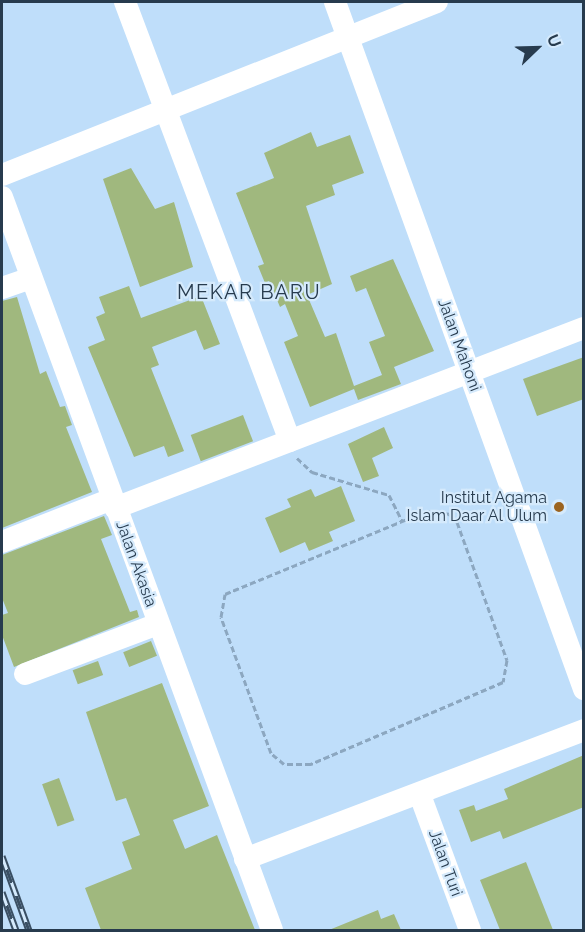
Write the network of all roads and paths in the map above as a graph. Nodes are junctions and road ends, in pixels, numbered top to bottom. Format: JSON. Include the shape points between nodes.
{"nodes":[{"id":1,"x":125,"y":2,"type":"edge"},
{"id":2,"x":335,"y":2,"type":"edge"},
{"id":3,"x":437,"y":2,"type":"edge"},
{"id":4,"x":348,"y":37,"type":"junction"},
{"id":5,"x":166,"y":110,"type":"junction"},
{"id":6,"x":2,"y":175,"type":"edge"},
{"id":7,"x":2,"y":197,"type":"edge"},
{"id":8,"x":31,"y":278,"type":"junction"},
{"id":9,"x":2,"y":288,"type":"edge"},
{"id":10,"x":584,"y":328,"type":"edge"},
{"id":11,"x":469,"y":372,"type":"junction"},
{"id":12,"x":290,"y":441,"type":"junction"},
{"id":13,"x":113,"y":503,"type":"junction"},
{"id":14,"x":402,"y":521,"type":"junction"},
{"id":15,"x":2,"y":542,"type":"edge"},
{"id":16,"x":158,"y":624,"type":"junction"},
{"id":17,"x":25,"y":674,"type":"dead end"},
{"id":18,"x":584,"y":689,"type":"edge"},
{"id":19,"x":584,"y":730,"type":"edge"},
{"id":20,"x":420,"y":795,"type":"junction"},
{"id":21,"x":245,"y":859,"type":"junction"},
{"id":22,"x":272,"y":930,"type":"edge"},
{"id":23,"x":470,"y":930,"type":"edge"}],
"edges":[{"from":1,"to":5,"type":"street"},
{"from":2,"to":4,"type":"street","name":"Jalan Mahoni"},
{"from":3,"to":4,"type":"street"},
{"from":4,"to":5,"type":"street"},
{"from":4,"to":11,"type":"street","name":"Jalan Mahoni"},
{"from":5,"to":6,"type":"street"},
{"from":5,"to":12,"type":"street"},
{"from":7,"to":8,"type":"street","name":"Jalan Akasia"},
{"from":8,"to":9,"type":"street"},
{"from":8,"to":13,"type":"street","name":"Jalan Akasia"},
{"from":10,"to":11,"type":"street"},
{"from":11,"to":12,"type":"street"},
{"from":11,"to":18,"type":"street","name":"Jalan Mahoni"},
{"from":12,"to":13,"type":"street"},
{"from":12,"to":14,"type":"path","via":[[303,467],[389,495]]},
{"from":13,"to":15,"type":"street"},
{"from":13,"to":16,"type":"street","name":"Jalan Akasia"},
{"from":14,"to":14,"type":"path","via":[[232,590],[219,604],[271,753],[284,764],[311,764],[492,688],[508,673],[457,522],[440,511]]},
{"from":16,"to":17,"type":"street"},
{"from":16,"to":21,"type":"street","name":"Jalan Akasia"},
{"from":19,"to":20,"type":"street"},
{"from":20,"to":21,"type":"street"},
{"from":20,"to":23,"type":"street","name":"Jalan Turi"},
{"from":21,"to":22,"type":"street","name":"Jalan Akasia"}]}
